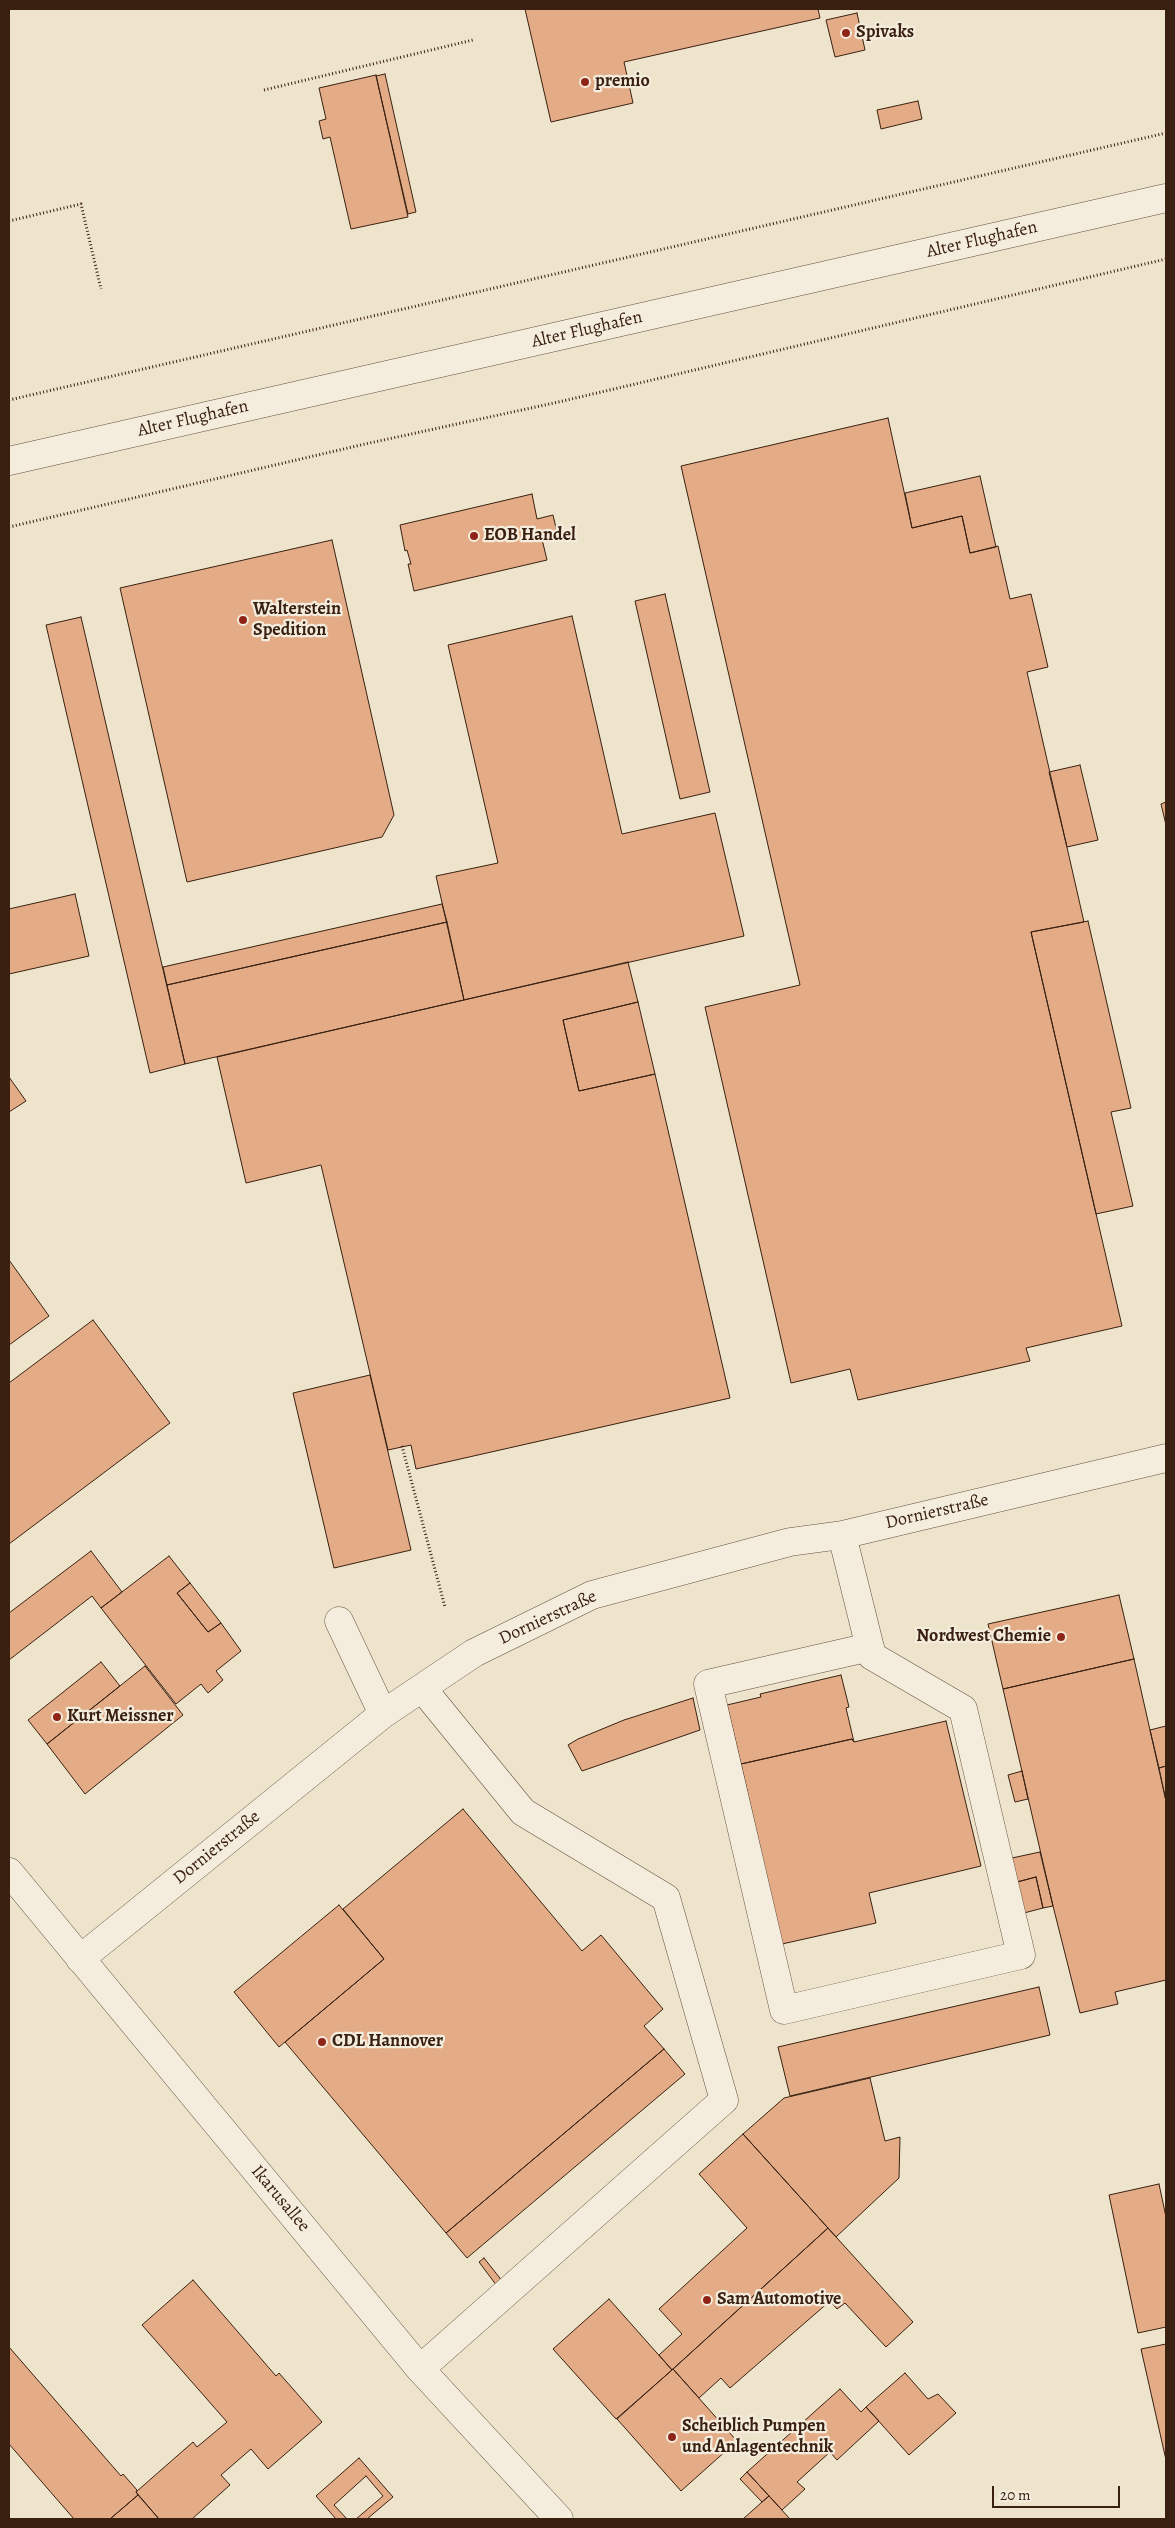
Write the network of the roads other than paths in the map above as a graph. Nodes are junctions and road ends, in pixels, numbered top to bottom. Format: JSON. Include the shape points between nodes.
{"nodes":[{"id":1,"x":1166,"y":198,"type":"edge"},
{"id":2,"x":9,"y":461,"type":"edge"},
{"id":3,"x":1166,"y":1458,"type":"edge"},
{"id":4,"x":842,"y":1535,"type":"junction"},
{"id":5,"x":339,"y":1622,"type":"dead end"},
{"id":6,"x":870,"y":1647,"type":"junction"},
{"id":7,"x":422,"y":1688,"type":"junction"},
{"id":8,"x":383,"y":1714,"type":"junction"},
{"id":9,"x":9,"y":1872,"type":"edge"},
{"id":10,"x":80,"y":1959,"type":"junction"},
{"id":11,"x":420,"y":2369,"type":"junction"},
{"id":12,"x":559,"y":2519,"type":"edge"}],
"edges":[{"from":1,"to":2,"type":"street","name":"Alter Flughafen"},
{"from":3,"to":4,"type":"street","name":"Dornierstraße"},
{"from":4,"to":6,"type":"street"},
{"from":4,"to":7,"type":"street","name":"Dornierstraße","via":[[790,1542],[592,1595],[474,1653]]},
{"from":5,"to":8,"type":"street"},
{"from":6,"to":6,"type":"street","via":[[872,1656],[963,1709],[1020,1955],[784,2010],[708,1684]]},
{"from":7,"to":8,"type":"street","name":"Dornierstraße"},
{"from":7,"to":11,"type":"street","via":[[523,1812],[666,1898],[724,2100]]},
{"from":8,"to":10,"type":"street","name":"Dornierstraße"},
{"from":9,"to":10,"type":"street","name":"Ikarusallee"},
{"from":10,"to":11,"type":"street","name":"Ikarusallee"},
{"from":11,"to":12,"type":"street","name":"Ikarusallee"}]}
